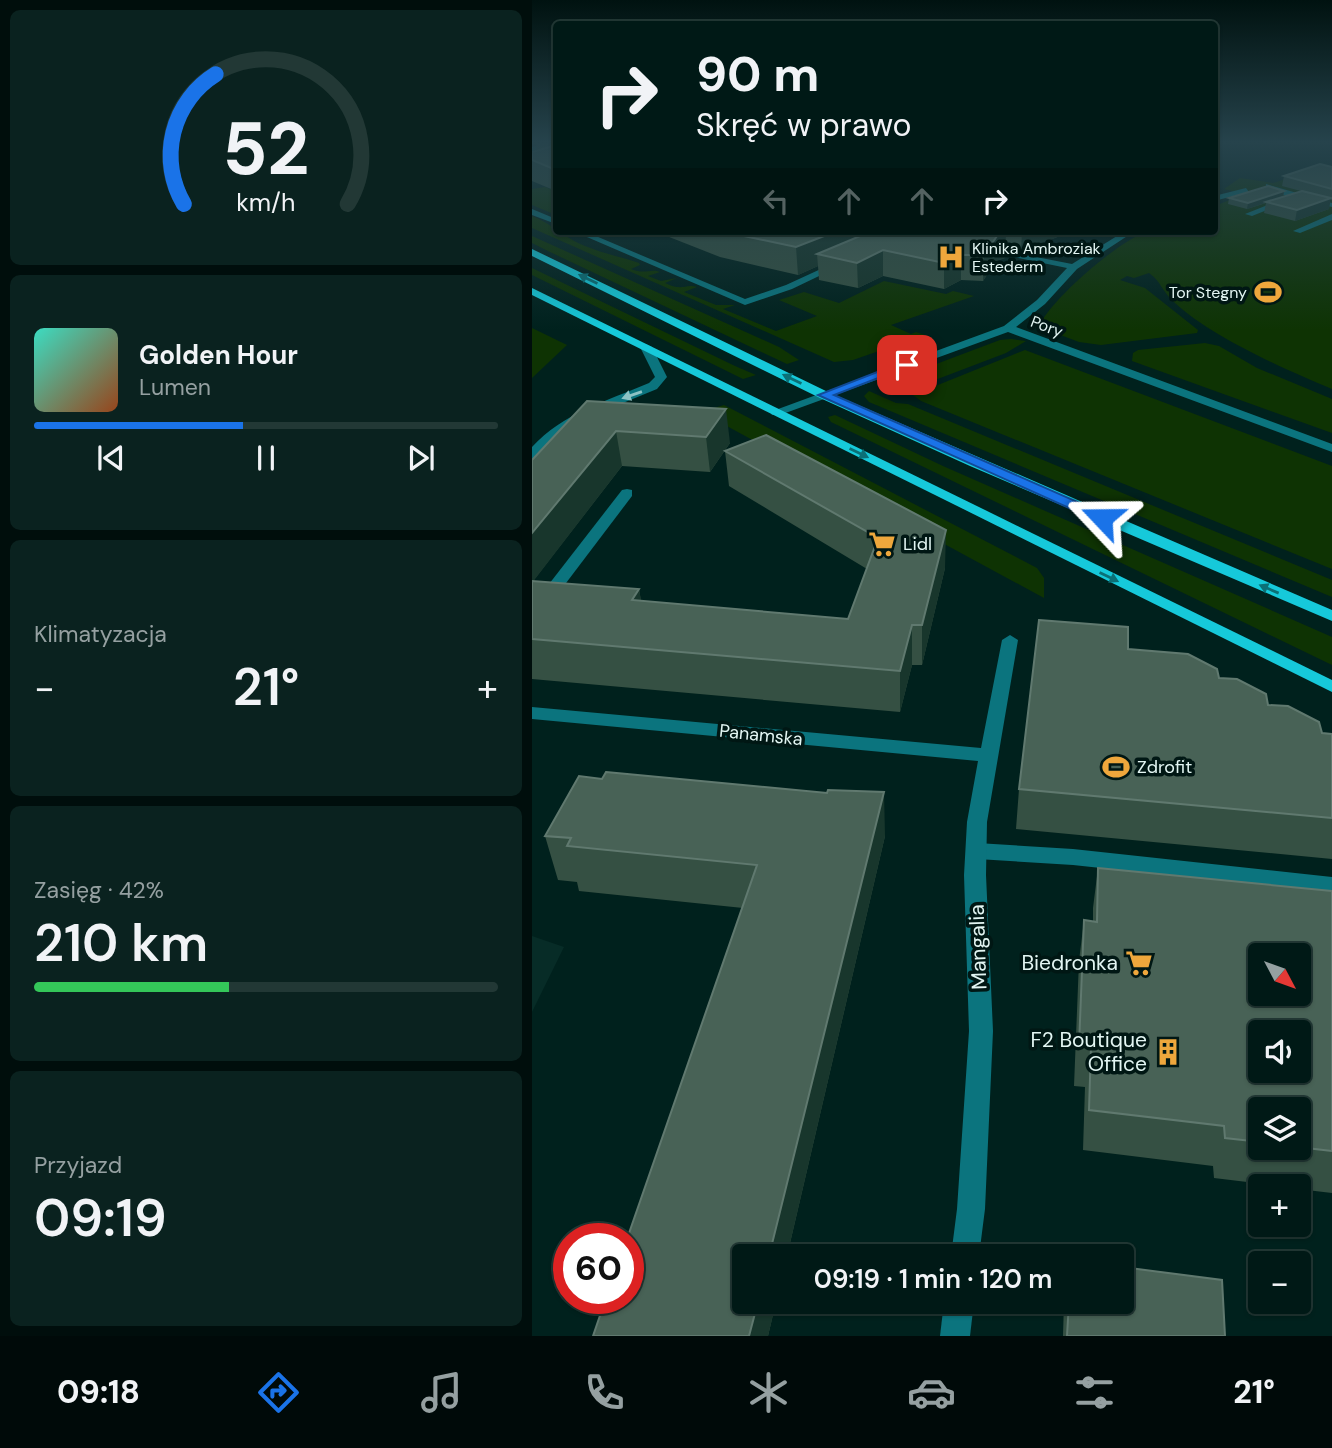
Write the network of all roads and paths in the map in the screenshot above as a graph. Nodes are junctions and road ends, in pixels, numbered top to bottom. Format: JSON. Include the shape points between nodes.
{"nodes":[{"id":1,"x":1275,"y":205,"type":"edge"},
{"id":2,"x":532,"y":212,"type":"edge"},
{"id":3,"x":1250,"y":214,"type":"edge"},
{"id":4,"x":1332,"y":218,"type":"edge"},
{"id":5,"x":553,"y":221,"type":"edge"},
{"id":6,"x":1297,"y":230,"type":"edge"},
{"id":7,"x":586,"y":235,"type":"edge"},
{"id":8,"x":1125,"y":235,"type":"edge"},
{"id":9,"x":971,"y":246,"type":"edge"},
{"id":10,"x":532,"y":252,"type":"edge"},
{"id":11,"x":845,"y":261,"type":"edge"},
{"id":12,"x":1073,"y":267,"type":"junction"},
{"id":13,"x":768,"y":282,"type":"edge"},
{"id":14,"x":532,"y":291,"type":"edge"},
{"id":15,"x":734,"y":298,"type":"junction"},
{"id":16,"x":1008,"y":328,"type":"junction"},
{"id":17,"x":646,"y":347,"type":"junction"},
{"id":18,"x":824,"y":395,"type":"junction"},
{"id":19,"x":776,"y":412,"type":"junction"},
{"id":20,"x":1332,"y":448,"type":"edge"},
{"id":21,"x":532,"y":455,"type":"edge"},
{"id":22,"x":627,"y":493,"type":"dead end"},
{"id":23,"x":1332,"y":616,"type":"edge"},
{"id":24,"x":532,"y":617,"type":"edge"},
{"id":25,"x":1010,"y":640,"type":"dead end"},
{"id":26,"x":1332,"y":688,"type":"edge"},
{"id":27,"x":532,"y":713,"type":"edge"},
{"id":28,"x":990,"y":755,"type":"junction"},
{"id":29,"x":977,"y":850,"type":"junction"},
{"id":30,"x":1332,"y":885,"type":"edge"},
{"id":31,"x":967,"y":1244,"type":"edge"},
{"id":32,"x":958,"y":1314,"type":"edge"},
{"id":33,"x":955,"y":1336,"type":"edge"}],
"edges":[{"from":1,"to":3,"type":"street"},
{"from":2,"to":5,"type":"street"},
{"from":4,"to":6,"type":"street"},
{"from":7,"to":15,"type":"street"},
{"from":8,"to":12,"type":"street","name":"Pory"},
{"from":9,"to":12,"type":"street"},
{"from":18,"to":10,"type":"main road","one_way":true},
{"from":11,"to":15,"type":"street","via":[[745,302]]},
{"from":12,"to":16,"type":"street","name":"Pory","via":[[1041,302]]},
{"from":13,"to":15,"type":"street"},
{"from":14,"to":17,"type":"main road"},
{"from":16,"to":18,"type":"street"},
{"from":16,"to":20,"type":"street","name":"Pory"},
{"from":17,"to":19,"type":"main road"},
{"from":17,"to":21,"type":"street","one_way":true,"via":[[660,371],[653,386],[575,418],[551,434]]},
{"from":18,"to":19,"type":"street"},
{"from":23,"to":18,"type":"main road","one_way":true},
{"from":19,"to":26,"type":"main road","one_way":true},
{"from":22,"to":24,"type":"street"},
{"from":25,"to":28,"type":"street","name":"Mangalia"},
{"from":27,"to":28,"type":"street","name":"Panamska"},
{"from":28,"to":29,"type":"street","name":"Mangalia","via":[[977,822]]},
{"from":29,"to":30,"type":"street"},
{"from":29,"to":31,"type":"street","name":"Mangalia","via":[[981,1031]]},
{"from":32,"to":33,"type":"street"}]}
